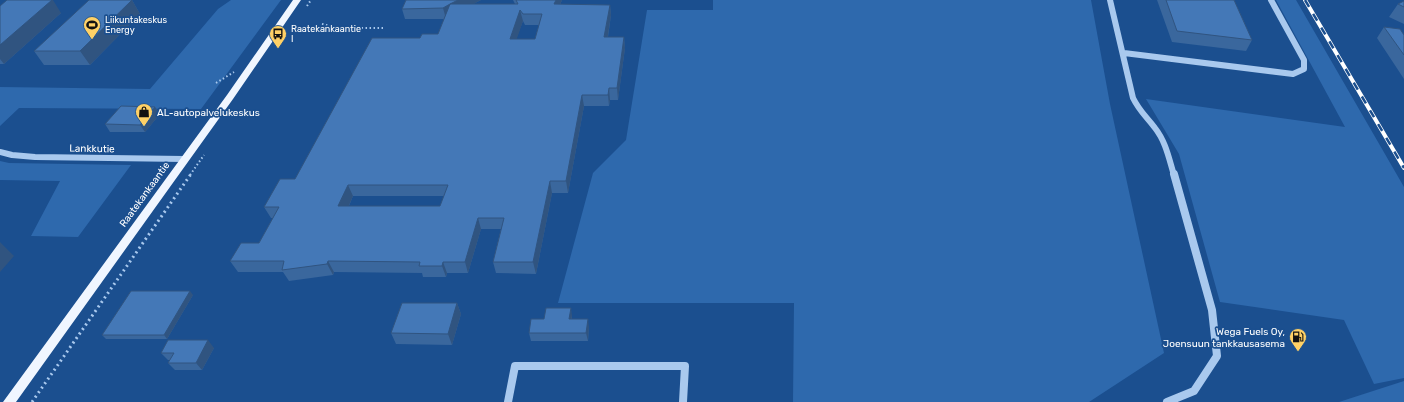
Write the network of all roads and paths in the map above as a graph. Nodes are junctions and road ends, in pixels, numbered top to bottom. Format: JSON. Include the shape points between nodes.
{"nodes":[{"id":1,"x":298,"y":0,"type":"edge"},
{"id":2,"x":311,"y":0,"type":"edge"},
{"id":3,"x":1110,"y":0,"type":"edge"},
{"id":4,"x":1271,"y":0,"type":"edge"},
{"id":5,"x":303,"y":12,"type":"dead end"},
{"id":6,"x":322,"y":24,"type":"dead end"},
{"id":7,"x":383,"y":28,"type":"dead end"},
{"id":8,"x":1124,"y":53,"type":"junction"},
{"id":9,"x":0,"y":152,"type":"edge"},
{"id":10,"x":204,"y":154,"type":"dead end"},
{"id":11,"x":184,"y":159,"type":"junction"},
{"id":12,"x":9,"y":402,"type":"edge"},
{"id":13,"x":32,"y":402,"type":"edge"},
{"id":14,"x":508,"y":402,"type":"edge"},
{"id":15,"x":683,"y":402,"type":"edge"},
{"id":16,"x":1167,"y":402,"type":"edge"}],
"edges":[{"from":1,"to":11,"type":"main road","name":"Raatekankaantie"},
{"from":2,"to":5,"type":"path"},
{"from":3,"to":8,"type":"street"},
{"from":4,"to":8,"type":"street","via":[[1304,60],[1304,69],[1293,74]]},
{"from":6,"to":7,"type":"path","via":[[339,28]]},
{"from":8,"to":16,"type":"street","via":[[1133,98],[1139,111],[1156,130],[1166,147],[1212,310],[1217,356],[1194,391]]},
{"from":9,"to":11,"type":"street","name":"Lankkutie","via":[[35,157]]},
{"from":10,"to":13,"type":"path"},
{"from":11,"to":12,"type":"main road","name":"Raatekankaantie"},
{"from":14,"to":15,"type":"street","via":[[515,366],[685,366]]}]}
